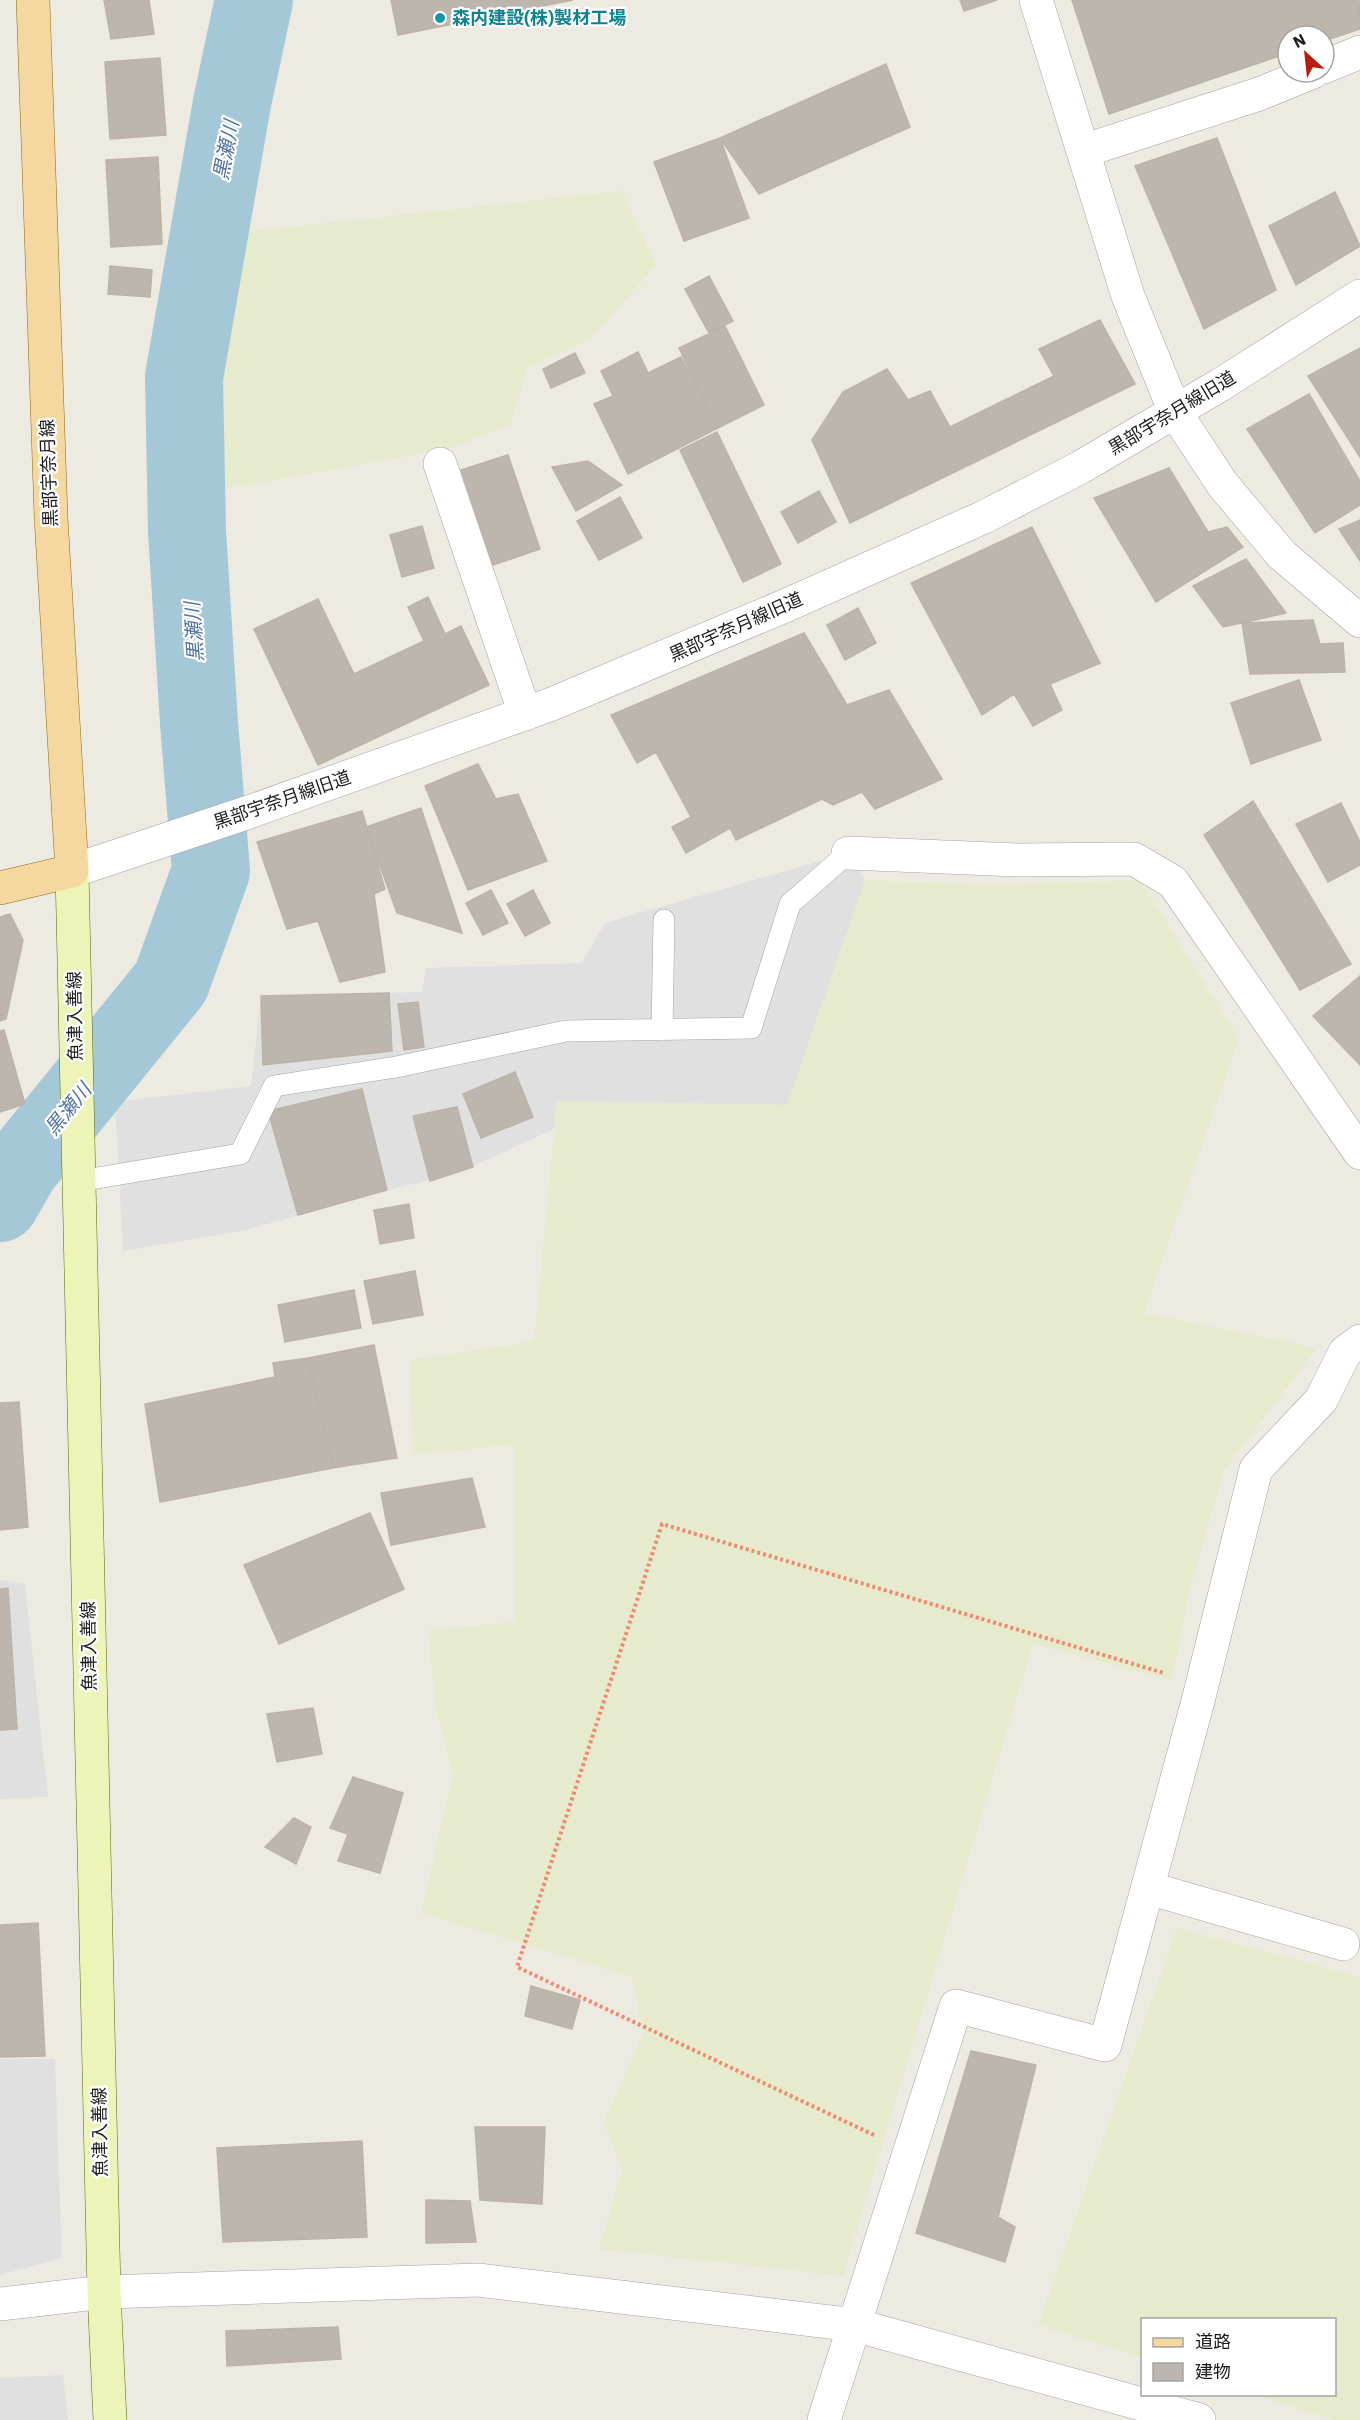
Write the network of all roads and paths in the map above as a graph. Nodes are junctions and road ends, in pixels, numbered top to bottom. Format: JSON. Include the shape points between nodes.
{"nodes":[{"id":1,"x":33,"y":0,"type":"edge"},
{"id":2,"x":1036,"y":0,"type":"edge"},
{"id":3,"x":1360,"y":52,"type":"edge"},
{"id":4,"x":1336,"y":62,"type":"edge"},
{"id":5,"x":1283,"y":84,"type":"edge"},
{"id":6,"x":1083,"y":151,"type":"junction"},
{"id":7,"x":1360,"y":296,"type":"edge"},
{"id":8,"x":1174,"y":412,"type":"junction"},
{"id":9,"x":440,"y":464,"type":"dead end"},
{"id":10,"x":1360,"y":621,"type":"edge"},
{"id":11,"x":525,"y":714,"type":"junction"},
{"id":12,"x":848,"y":853,"type":"joint"},
{"id":13,"x":72,"y":871,"type":"junction"},
{"id":14,"x":0,"y":888,"type":"edge"},
{"id":15,"x":663,"y":920,"type":"dead end"},
{"id":16,"x":662,"y":1030,"type":"junction"},
{"id":17,"x":1360,"y":1154,"type":"edge"},
{"id":18,"x":79,"y":1167,"type":"junction"},
{"id":19,"x":1360,"y":1341,"type":"edge"},
{"id":20,"x":1202,"y":1685,"type":"junction"},
{"id":21,"x":1148,"y":1888,"type":"junction"},
{"id":22,"x":1344,"y":1944,"type":"dead end"},
{"id":23,"x":910,"y":2153,"type":"junction"},
{"id":24,"x":104,"y":2292,"type":"junction"},
{"id":25,"x":0,"y":2304,"type":"edge"},
{"id":26,"x":855,"y":2325,"type":"junction"},
{"id":27,"x":110,"y":2420,"type":"edge"},
{"id":28,"x":824,"y":2420,"type":"edge"},
{"id":29,"x":1199,"y":2420,"type":"edge"}],
"edges":[{"from":1,"to":13,"type":"main road","name":"黒部宇奈月線","via":[[51,517]]},
{"from":2,"to":6,"type":"street"},
{"from":3,"to":4,"type":"street"},
{"from":5,"to":6,"type":"street"},
{"from":6,"to":8,"type":"street","via":[[1128,296]]},
{"from":7,"to":8,"type":"street","name":"黒部宇奈月線旧道"},
{"from":8,"to":10,"type":"street","via":[[1223,485],[1282,555]]},
{"from":8,"to":11,"type":"street","name":"黒部宇奈月線旧道","via":[[1081,467],[984,517],[636,670]]},
{"from":9,"to":11,"type":"street"},
{"from":11,"to":13,"type":"street","name":"黒部宇奈月線旧道"},
{"from":12,"to":16,"type":"lane","via":[[790,904],[751,1028]]},
{"from":12,"to":17,"type":"street","via":[[1017,860],[1134,859],[1173,882]]},
{"from":13,"to":14,"type":"main road"},
{"from":13,"to":18,"type":"main road","name":"魚津入善線"},
{"from":15,"to":16,"type":"lane"},
{"from":16,"to":18,"type":"lane","via":[[566,1031],[396,1067],[274,1086],[240,1154]]},
{"from":18,"to":24,"type":"main road","name":"魚津入善線"},
{"from":19,"to":20,"type":"street","via":[[1345,1352],[1321,1400],[1256,1469]]},
{"from":20,"to":21,"type":"street"},
{"from":20,"to":23,"type":"path","via":[[663,1524],[517,1967]]},
{"from":21,"to":22,"type":"street"},
{"from":21,"to":23,"type":"street","via":[[1105,2045],[956,2006]]},
{"from":23,"to":26,"type":"street"},
{"from":24,"to":25,"type":"street"},
{"from":24,"to":26,"type":"street","via":[[478,2280]]},
{"from":24,"to":27,"type":"main road","name":"魚津入善線"},
{"from":26,"to":28,"type":"street"},
{"from":26,"to":29,"type":"street"}]}
